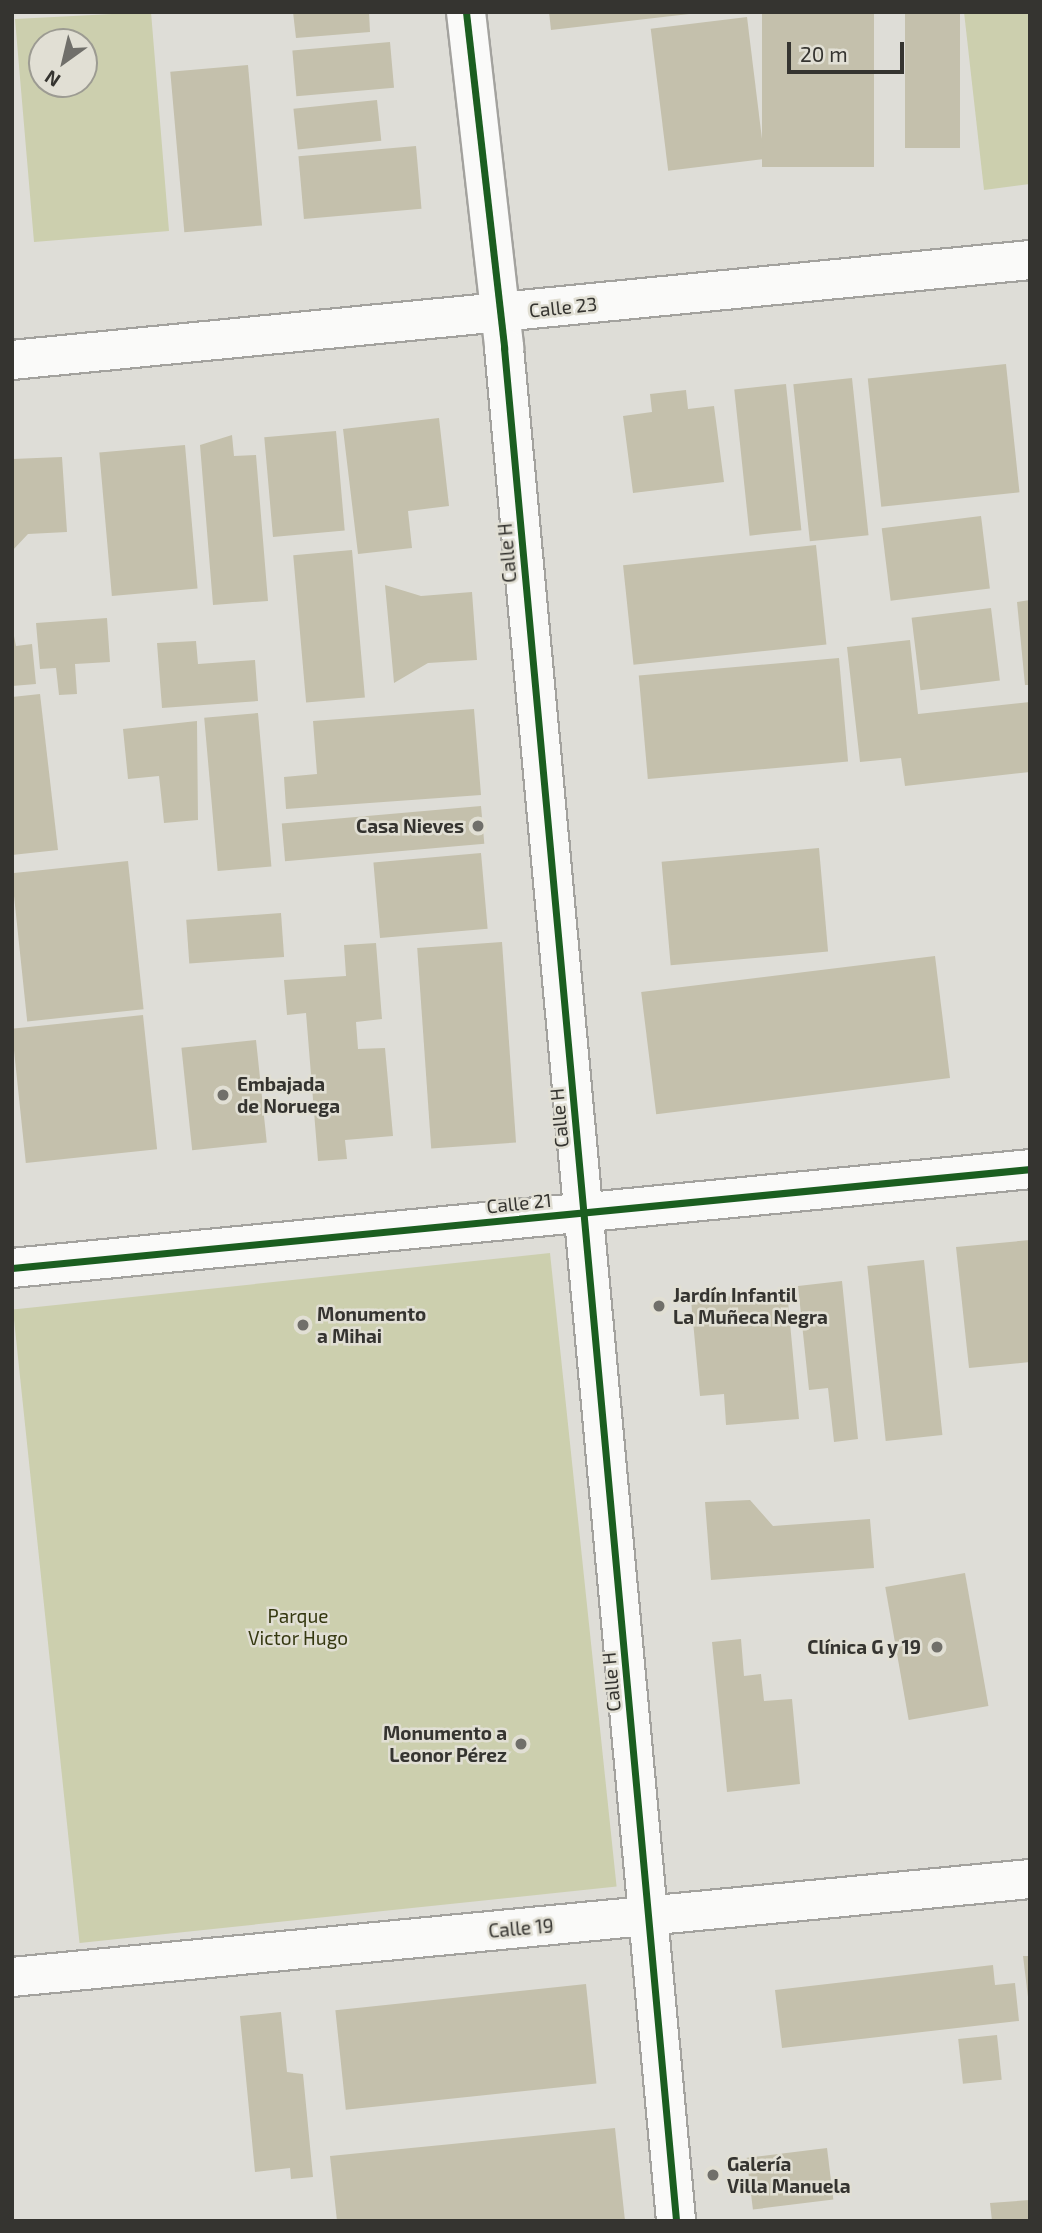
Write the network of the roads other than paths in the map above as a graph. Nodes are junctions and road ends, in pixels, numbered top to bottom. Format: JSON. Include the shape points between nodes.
{"nodes":[{"id":1,"x":466,"y":12,"type":"edge"},
{"id":2,"x":1030,"y":260,"type":"edge"},
{"id":3,"x":501,"y":313,"type":"junction"},
{"id":4,"x":12,"y":360,"type":"edge"},
{"id":5,"x":1030,"y":1169,"type":"edge"},
{"id":6,"x":583,"y":1213,"type":"junction"},
{"id":7,"x":12,"y":1268,"type":"edge"},
{"id":8,"x":1030,"y":1879,"type":"edge"},
{"id":9,"x":648,"y":1916,"type":"junction"},
{"id":10,"x":12,"y":1977,"type":"edge"},
{"id":11,"x":676,"y":2221,"type":"edge"}],
"edges":[{"from":1,"to":3,"type":"street","name":"Calle H"},
{"from":2,"to":3,"type":"street","name":"Calle 23"},
{"from":3,"to":4,"type":"street","name":"Calle 23"},
{"from":3,"to":6,"type":"street","name":"Calle H"},
{"from":5,"to":6,"type":"street","name":"Calle 21"},
{"from":6,"to":7,"type":"street","name":"Calle 21"},
{"from":6,"to":9,"type":"street","name":"Calle H"},
{"from":8,"to":9,"type":"street","name":"Calle 19"},
{"from":9,"to":10,"type":"street","name":"Calle 19"},
{"from":9,"to":11,"type":"street","name":"Calle H"}]}
